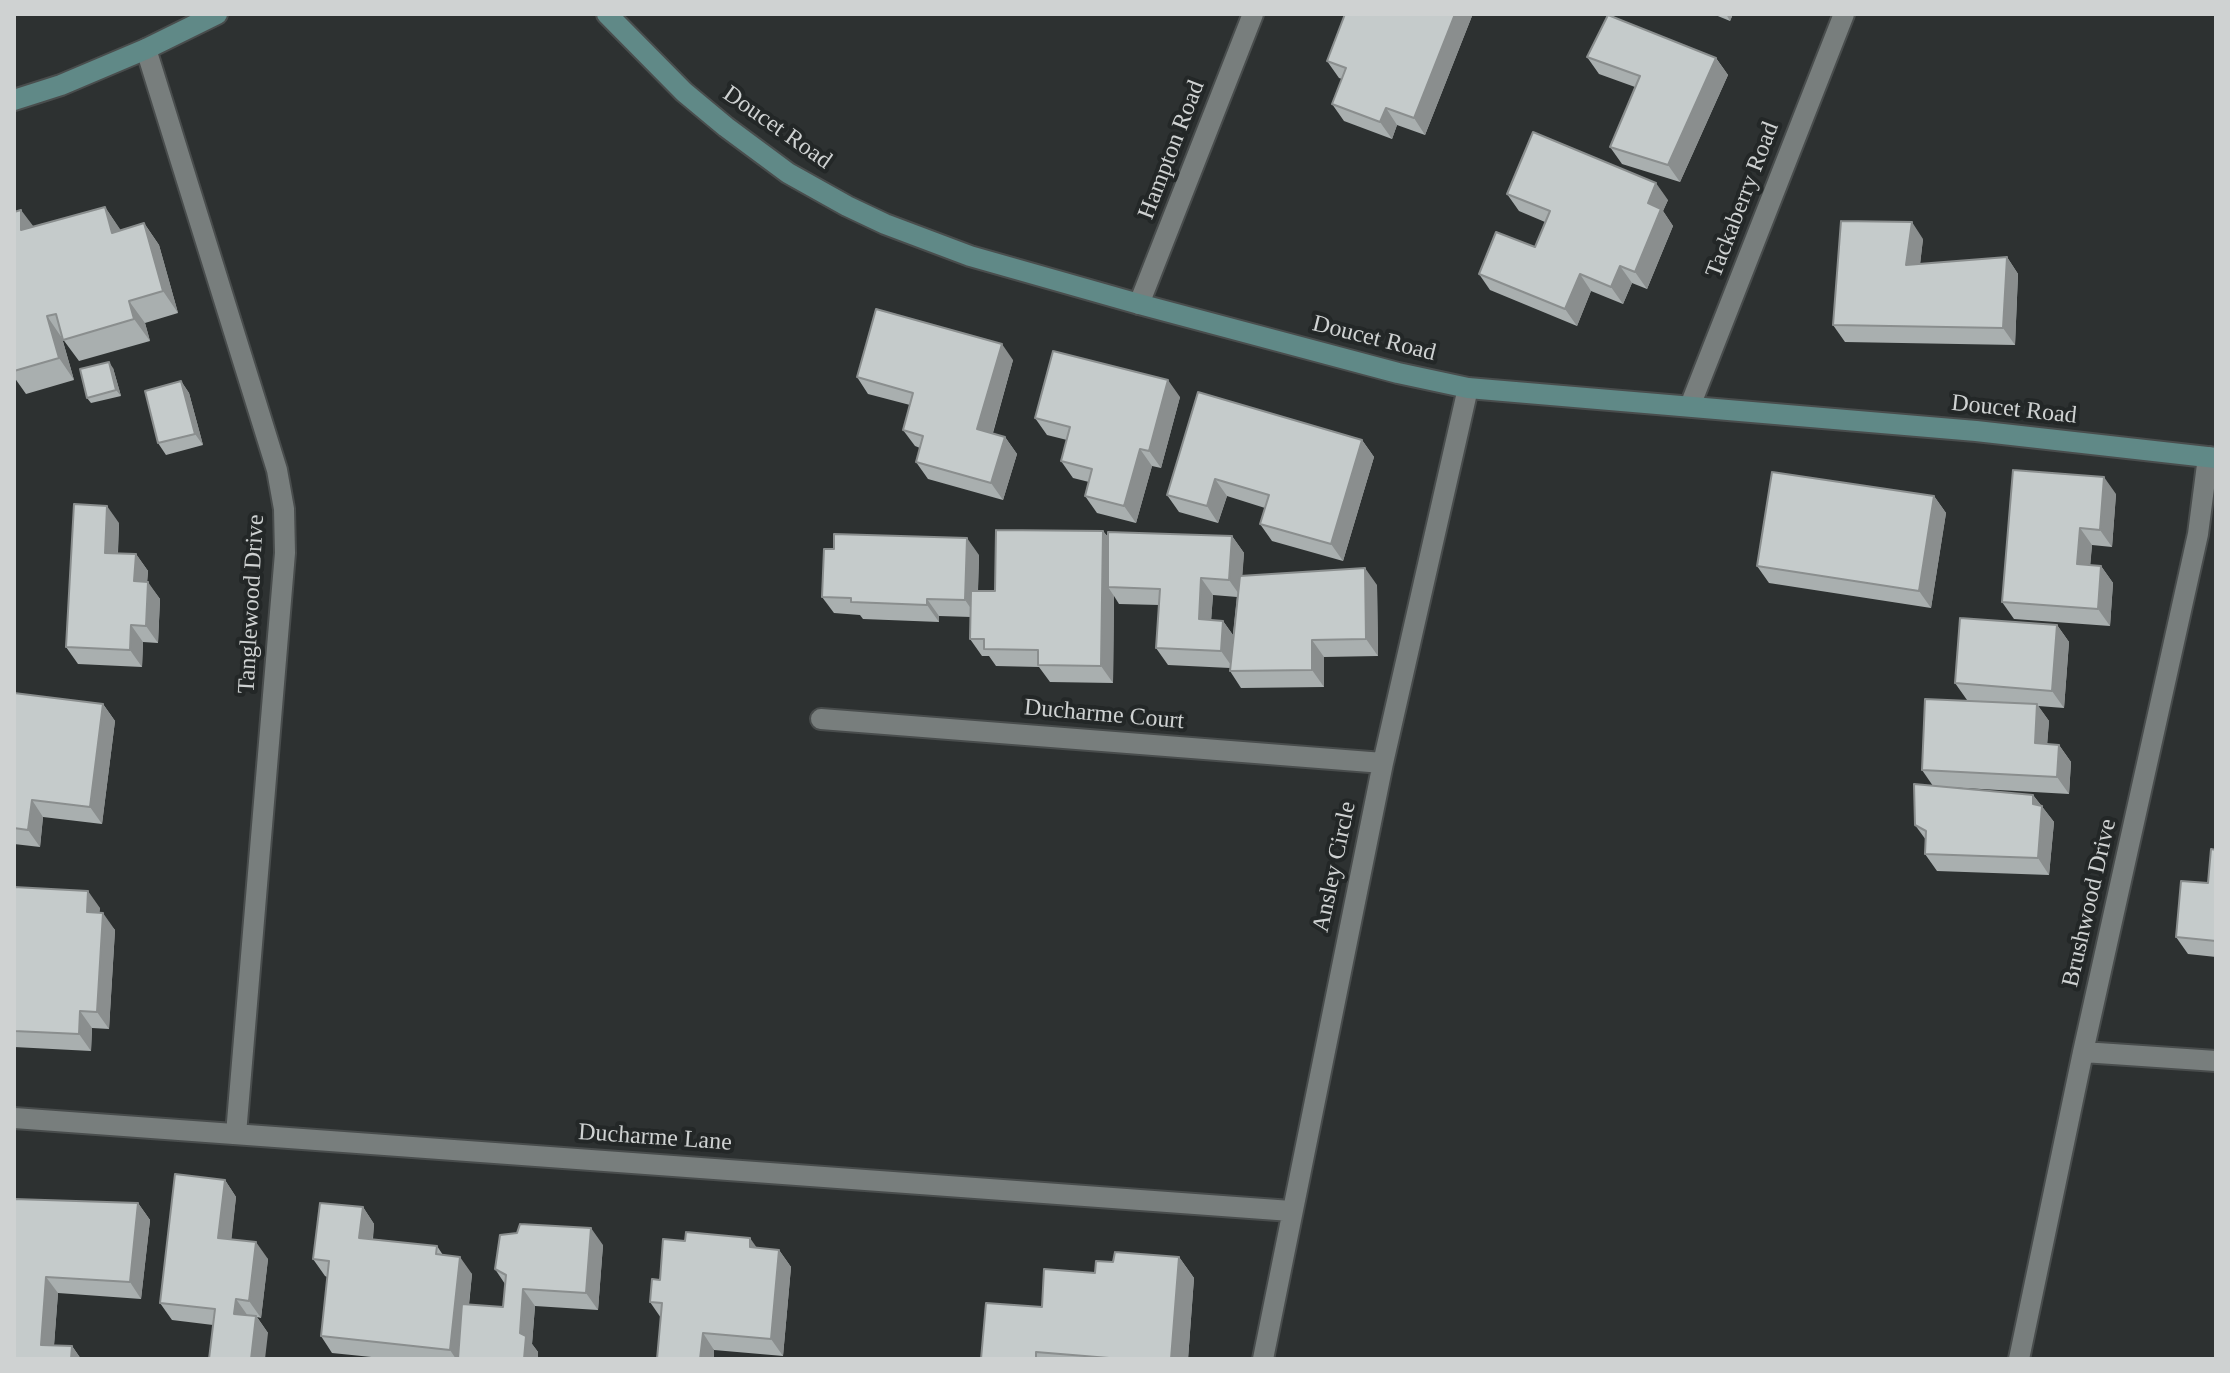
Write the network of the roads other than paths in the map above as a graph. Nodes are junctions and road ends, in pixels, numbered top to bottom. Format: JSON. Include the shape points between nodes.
{"nodes":[{"id":1,"x":217,"y":14,"type":"edge"},
{"id":2,"x":607,"y":14,"type":"edge"},
{"id":3,"x":1253,"y":14,"type":"edge"},
{"id":4,"x":1844,"y":14,"type":"edge"},
{"id":5,"x":146,"y":49,"type":"junction"},
{"id":6,"x":14,"y":100,"type":"edge"},
{"id":7,"x":1139,"y":304,"type":"junction"},
{"id":8,"x":1468,"y":388,"type":"junction"},
{"id":9,"x":1690,"y":406,"type":"junction"},
{"id":10,"x":2212,"y":458,"type":"edge"},
{"id":11,"x":821,"y":719,"type":"dead end"},
{"id":12,"x":1383,"y":763,"type":"junction"},
{"id":13,"x":2083,"y":1052,"type":"junction"},
{"id":14,"x":2216,"y":1061,"type":"edge"},
{"id":15,"x":14,"y":1118,"type":"edge"},
{"id":16,"x":236,"y":1134,"type":"junction"},
{"id":17,"x":1291,"y":1211,"type":"junction"},
{"id":18,"x":1263,"y":1359,"type":"edge"},
{"id":19,"x":2019,"y":1359,"type":"edge"}],
"edges":[{"from":1,"to":5,"type":"street"},
{"from":2,"to":7,"type":"street","name":"Doucet Road","via":[[726,127],[788,173],[847,206],[970,256]]},
{"from":3,"to":7,"type":"street","name":"Hampton Road"},
{"from":4,"to":9,"type":"street","name":"Tackaberry Road"},
{"from":5,"to":6,"type":"street"},
{"from":5,"to":16,"type":"street","name":"Tanglewood Drive","via":[[277,470],[284,509],[285,553]]},
{"from":7,"to":8,"type":"street","name":"Doucet Road"},
{"from":8,"to":9,"type":"street","name":"Doucet Road"},
{"from":8,"to":12,"type":"street","name":"Ansley Circle"},
{"from":9,"to":10,"type":"street","name":"Doucet Road"},
{"from":10,"to":13,"type":"street","name":"Brushwood Drive"},
{"from":11,"to":12,"type":"street","name":"Ducharme Court"},
{"from":12,"to":17,"type":"street","name":"Ansley Circle"},
{"from":13,"to":14,"type":"street"},
{"from":13,"to":19,"type":"street","name":"Brushwood Drive"},
{"from":15,"to":16,"type":"street","name":"Ducharme Lane"},
{"from":16,"to":17,"type":"street","name":"Ducharme Lane"},
{"from":17,"to":18,"type":"street","name":"Ansley Circle"}]}
